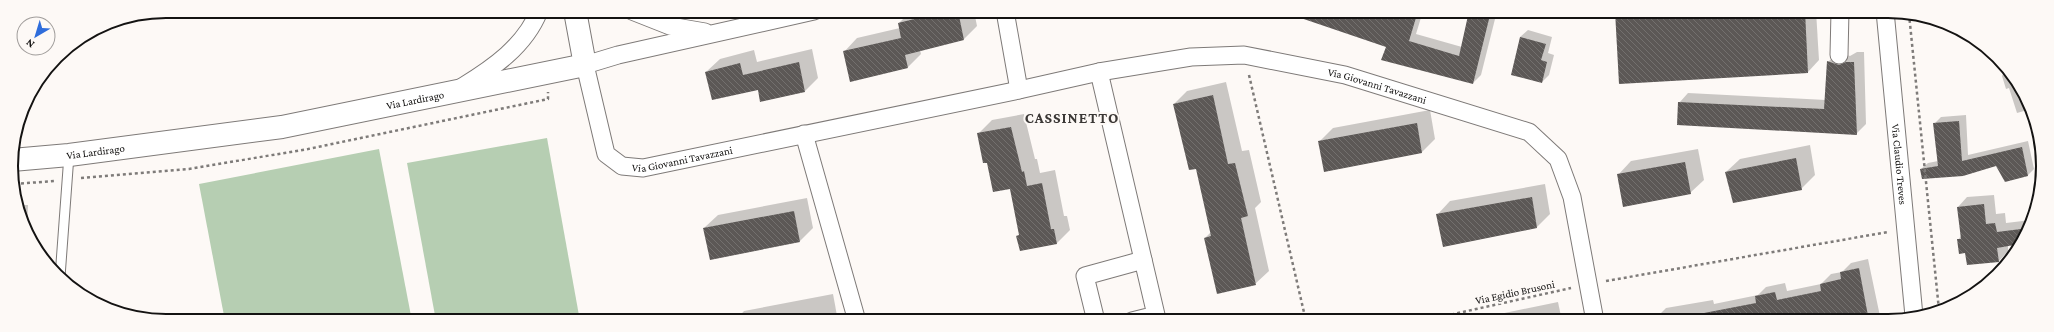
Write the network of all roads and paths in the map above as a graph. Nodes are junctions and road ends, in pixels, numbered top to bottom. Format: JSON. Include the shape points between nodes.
{"nodes":[{"id":1,"x":536,"y":18,"type":"edge"},
{"id":2,"x":576,"y":18,"type":"edge"},
{"id":3,"x":650,"y":18,"type":"edge"},
{"id":4,"x":783,"y":18,"type":"edge"},
{"id":5,"x":1006,"y":18,"type":"edge"},
{"id":6,"x":1840,"y":18,"type":"edge"},
{"id":7,"x":1886,"y":18,"type":"edge"},
{"id":8,"x":1910,"y":20,"type":"edge"},
{"id":9,"x":713,"y":34,"type":"junction"},
{"id":10,"x":1244,"y":55,"type":"junction"},
{"id":11,"x":1839,"y":55,"type":"dead end"},
{"id":12,"x":585,"y":65,"type":"junction"},
{"id":13,"x":1099,"y":72,"type":"junction"},
{"id":14,"x":1019,"y":90,"type":"junction"},
{"id":15,"x":454,"y":92,"type":"junction"},
{"id":16,"x":804,"y":134,"type":"junction"},
{"id":17,"x":69,"y":155,"type":"junction"},
{"id":18,"x":18,"y":159,"type":"edge"},
{"id":19,"x":1903,"y":213,"type":"junction"},
{"id":20,"x":1143,"y":260,"type":"junction"},
{"id":21,"x":60,"y":270,"type":"edge"},
{"id":22,"x":1588,"y":284,"type":"junction"},
{"id":23,"x":1939,"y":305,"type":"edge"},
{"id":24,"x":1914,"y":312,"type":"edge"},
{"id":25,"x":856,"y":314,"type":"edge"},
{"id":26,"x":1094,"y":314,"type":"edge"},
{"id":27,"x":1156,"y":314,"type":"edge"},
{"id":28,"x":1304,"y":314,"type":"edge"},
{"id":29,"x":1453,"y":314,"type":"edge"},
{"id":30,"x":1594,"y":314,"type":"edge"}],
"edges":[{"from":1,"to":15,"type":"street","via":[[512,51],[482,75]]},
{"from":2,"to":12,"type":"street"},
{"from":3,"to":9,"type":"street","via":[[670,26]]},
{"from":4,"to":9,"type":"street","name":"Via Lardirago"},
{"from":5,"to":14,"type":"street"},
{"from":6,"to":11,"type":"street"},
{"from":7,"to":19,"type":"street","name":"Via Claudio Treves"},
{"from":8,"to":23,"type":"path"},
{"from":9,"to":12,"type":"street","name":"Via Lardirago"},
{"from":10,"to":13,"type":"street","name":"Via Giovanni Tavazzani","via":[[1191,57]]},
{"from":10,"to":22,"type":"street","name":"Via Giovanni Tavazzani","via":[[1345,75],[1528,132],[1558,159],[1572,197]]},
{"from":10,"to":28,"type":"path"},
{"from":12,"to":15,"type":"street","name":"Via Lardirago"},
{"from":12,"to":16,"type":"street","name":"Via Giovanni Tavazzani","via":[[606,154],[622,166],[643,168]]},
{"from":13,"to":14,"type":"street","name":"Via Giovanni Tavazzani"},
{"from":13,"to":20,"type":"street"},
{"from":14,"to":16,"type":"street","name":"Via Giovanni Tavazzani"},
{"from":15,"to":17,"type":"street","name":"Via Lardirago","via":[[282,127]]},
{"from":16,"to":25,"type":"street"},
{"from":17,"to":18,"type":"street","name":"Via Lardirago"},
{"from":17,"to":21,"type":"lane"},
{"from":19,"to":22,"type":"path","name":"Via Egidio Brusoni","via":[[1887,233]]},
{"from":19,"to":24,"type":"street","name":"Via Claudio Treves"},
{"from":20,"to":26,"type":"street","via":[[1085,276]]},
{"from":20,"to":27,"type":"street"},
{"from":22,"to":29,"type":"path","name":"Via Egidio Brusoni"},
{"from":22,"to":30,"type":"street","name":"Via Giovanni Tavazzani"}]}
